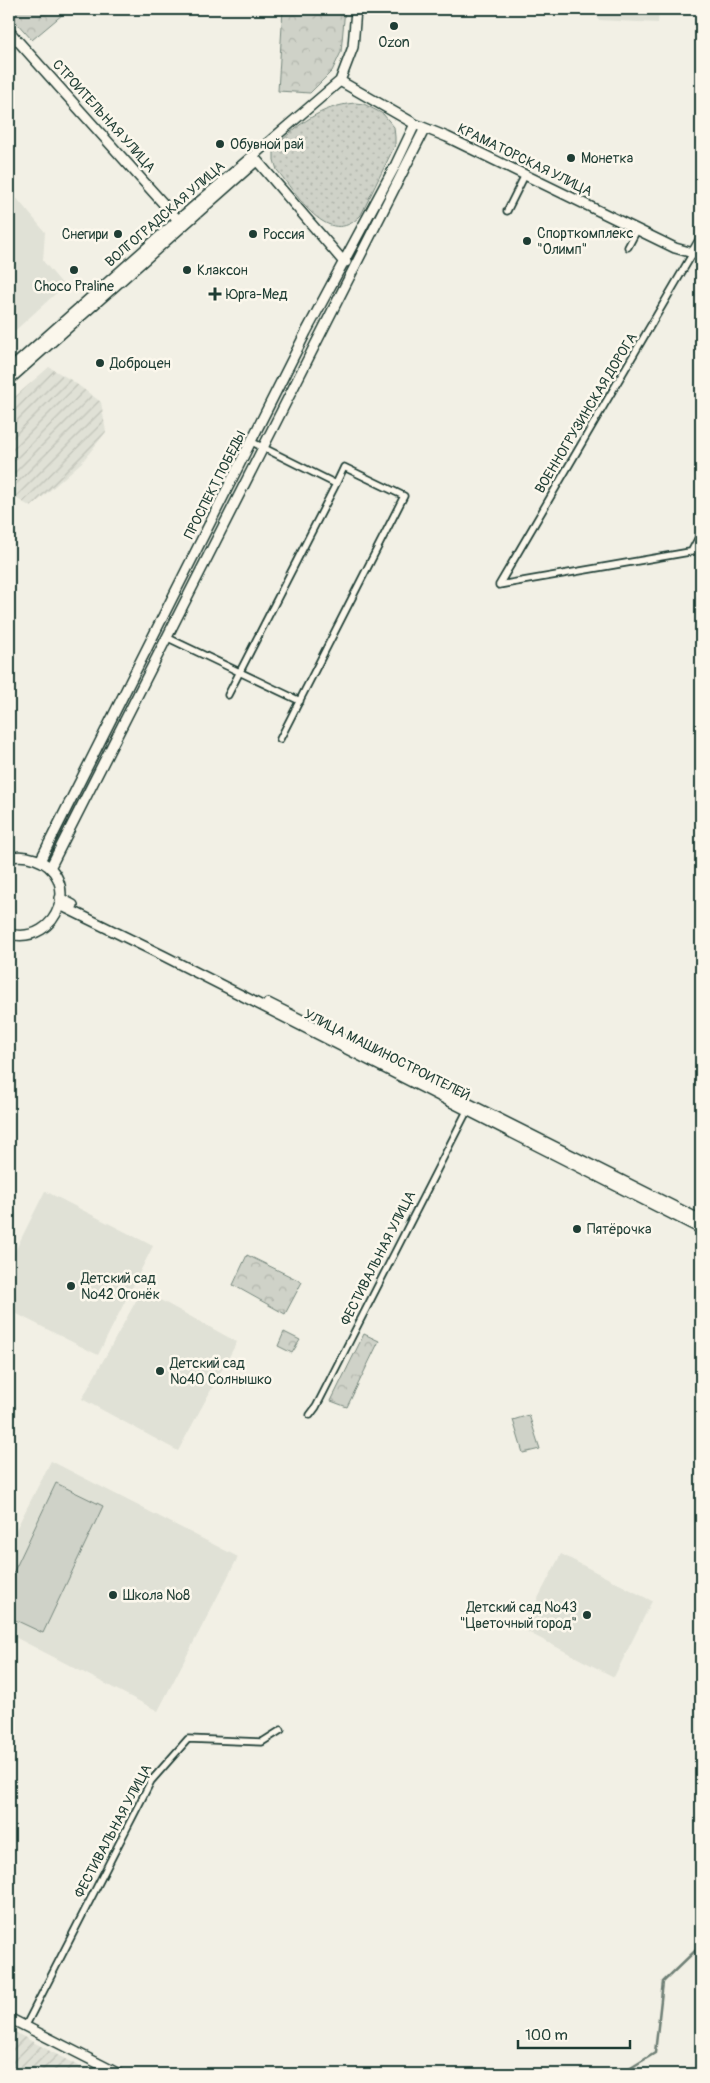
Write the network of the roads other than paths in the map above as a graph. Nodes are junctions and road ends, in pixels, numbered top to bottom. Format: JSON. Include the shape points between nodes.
{"nodes":[{"id":1,"x":356,"y":9,"type":"edge"},
{"id":2,"x":9,"y":31,"type":"edge"},
{"id":3,"x":340,"y":81,"type":"junction"},
{"id":4,"x":415,"y":124,"type":"junction"},
{"id":5,"x":425,"y":128,"type":"junction"},
{"id":6,"x":255,"y":158,"type":"junction"},
{"id":7,"x":525,"y":175,"type":"junction"},
{"id":8,"x":507,"y":211,"type":"dead end"},
{"id":9,"x":178,"y":220,"type":"junction"},
{"id":10,"x":636,"y":230,"type":"junction"},
{"id":11,"x":701,"y":239,"type":"edge"},
{"id":12,"x":628,"y":247,"type":"dead end"},
{"id":13,"x":697,"y":255,"type":"edge"},
{"id":14,"x":343,"y":261,"type":"junction"},
{"id":15,"x":355,"y":265,"type":"junction"},
{"id":16,"x":9,"y":370,"type":"edge"},
{"id":17,"x":9,"y":380,"type":"edge"},
{"id":18,"x":252,"y":442,"type":"junction"},
{"id":19,"x":262,"y":447,"type":"junction"},
{"id":20,"x":336,"y":484,"type":"junction"},
{"id":21,"x":701,"y":533,"type":"edge"},
{"id":22,"x":701,"y":550,"type":"edge"},
{"id":23,"x":691,"y":552,"type":"junction"},
{"id":24,"x":166,"y":637,"type":"junction"},
{"id":25,"x":240,"y":672,"type":"junction"},
{"id":26,"x":228,"y":695,"type":"dead end"},
{"id":27,"x":300,"y":701,"type":"junction"},
{"id":28,"x":280,"y":739,"type":"dead end"},
{"id":29,"x":9,"y":858,"type":"edge"},
{"id":30,"x":40,"y":860,"type":"junction"},
{"id":31,"x":50,"y":868,"type":"junction"},
{"id":32,"x":60,"y":902,"type":"junction"},
{"id":33,"x":10,"y":937,"type":"edge"},
{"id":34,"x":467,"y":1111,"type":"junction"},
{"id":35,"x":701,"y":1220,"type":"edge"},
{"id":36,"x":701,"y":1229,"type":"edge"},
{"id":37,"x":310,"y":1415,"type":"dead end"},
{"id":38,"x":280,"y":1730,"type":"dead end"},
{"id":39,"x":9,"y":2018,"type":"edge"},
{"id":40,"x":25,"y":2027,"type":"junction"},
{"id":41,"x":119,"y":2074,"type":"edge"}],
"edges":[{"from":1,"to":3,"type":"main road","via":[[354,46]]},
{"from":2,"to":9,"type":"main road","name":"СТРОИТЕЛЬНАЯ УЛИЦА"},
{"from":3,"to":4,"type":"main road","name":"КРАМАТОРСКАЯ УЛИЦА"},
{"from":3,"to":6,"type":"main road","name":"ВОЛГОГРАДСКАЯ УЛИЦА"},
{"from":4,"to":5,"type":"main road","name":"КРАМАТОРСКАЯ УЛИЦА"},
{"from":4,"to":14,"type":"main road","name":"ПРОСПЕКТ ПОБЕДЫ"},
{"from":5,"to":7,"type":"main road","name":"КРАМАТОРСКАЯ УЛИЦА"},
{"from":5,"to":15,"type":"main road"},
{"from":6,"to":9,"type":"main road","name":"ВОЛГОГРАДСКАЯ УЛИЦА"},
{"from":6,"to":14,"type":"main road"},
{"from":6,"to":17,"type":"main road"},
{"from":7,"to":8,"type":"street"},
{"from":7,"to":10,"type":"main road","name":"КРАМАТОРСКАЯ УЛИЦА"},
{"from":9,"to":16,"type":"main road","name":"ВОЛГОГРАДСКАЯ УЛИЦА"},
{"from":10,"to":12,"type":"street"},
{"from":10,"to":13,"type":"main road","name":"КРАМАТОРСКАЯ УЛИЦА"},
{"from":11,"to":13,"type":"main road"},
{"from":13,"to":23,"type":"street","name":"ВОЕННОГРУЗИНСКАЯ ДОРОГА","via":[[499,585]]},
{"from":14,"to":15,"type":"main road"},
{"from":14,"to":18,"type":"main road","name":"ПРОСПЕКТ ПОБЕДЫ"},
{"from":15,"to":19,"type":"main road"},
{"from":18,"to":19,"type":"street"},
{"from":18,"to":30,"type":"main road","name":"ПРОСПЕКТ ПОБЕДЫ"},
{"from":19,"to":20,"type":"street"},
{"from":19,"to":24,"type":"main road"},
{"from":20,"to":25,"type":"street"},
{"from":20,"to":27,"type":"street","via":[[344,467],[404,496]]},
{"from":21,"to":23,"type":"street"},
{"from":22,"to":23,"type":"street"},
{"from":24,"to":25,"type":"street"},
{"from":24,"to":31,"type":"main road"},
{"from":25,"to":26,"type":"street"},
{"from":25,"to":27,"type":"street"},
{"from":27,"to":28,"type":"street"},
{"from":29,"to":30,"type":"main road","via":[[27,856]]},
{"from":30,"to":31,"type":"main road"},
{"from":31,"to":32,"type":"main road","via":[[60,889]]},
{"from":32,"to":33,"type":"main road","via":[[56,916],[39,932]]},
{"from":32,"to":34,"type":"main road","name":"УЛИЦА МАШИНОСТРОИТЕЛЕЙ"},
{"from":32,"to":35,"type":"main road"},
{"from":34,"to":36,"type":"main road","name":"УЛИЦА МАШИНОСТРОИТЕЛЕЙ"},
{"from":34,"to":37,"type":"street","name":"ФЕСТИВАЛЬНАЯ УЛИЦА"},
{"from":38,"to":40,"type":"street","name":"ФЕСТИВАЛЬНАЯ УЛИЦА","via":[[262,1742],[188,1739],[164,1765],[151,1782]]},
{"from":39,"to":40,"type":"main road"},
{"from":40,"to":41,"type":"main road"}]}
